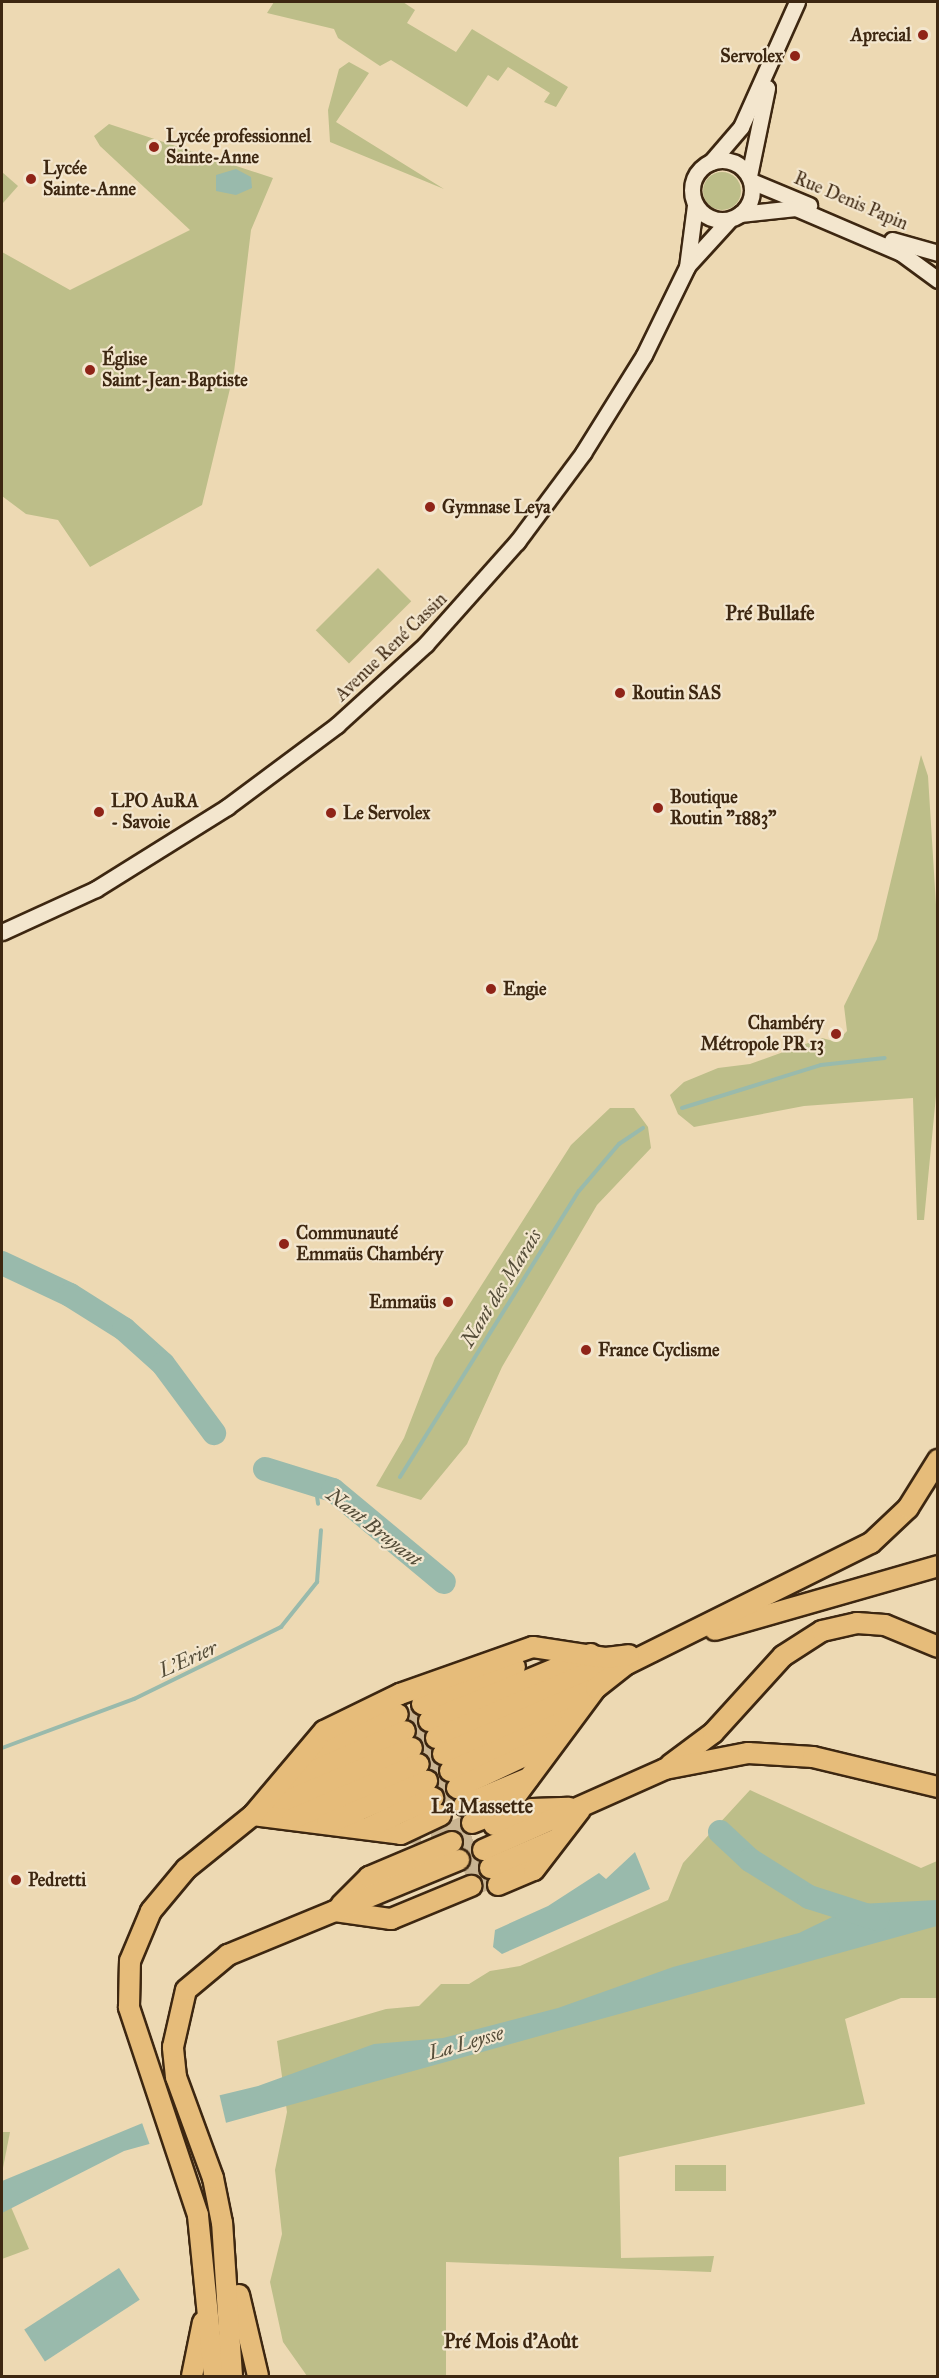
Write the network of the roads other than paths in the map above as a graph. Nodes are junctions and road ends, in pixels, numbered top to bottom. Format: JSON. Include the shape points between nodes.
{"nodes":[{"id":1,"x":797,"y":2,"type":"edge"},
{"id":2,"x":778,"y":50,"type":"junction"},
{"id":3,"x":711,"y":162,"type":"junction"},
{"id":4,"x":750,"y":178,"type":"junction"},
{"id":5,"x":696,"y":205,"type":"junction"},
{"id":6,"x":734,"y":217,"type":"junction"},
{"id":7,"x":938,"y":253,"type":"edge"},
{"id":8,"x":687,"y":267,"type":"junction"},
{"id":9,"x":938,"y":280,"type":"edge"},
{"id":10,"x":2,"y":932,"type":"edge"},
{"id":11,"x":938,"y":1460,"type":"edge"},
{"id":12,"x":938,"y":1566,"type":"edge"},
{"id":13,"x":672,"y":1642,"type":"junction"},
{"id":14,"x":938,"y":1647,"type":"edge"},
{"id":15,"x":577,"y":1651,"type":"junction"},
{"id":16,"x":628,"y":1660,"type":"junction"},
{"id":17,"x":575,"y":1716,"type":"junction"},
{"id":18,"x":441,"y":1750,"type":"junction"},
{"id":19,"x":543,"y":1758,"type":"junction"},
{"id":20,"x":418,"y":1760,"type":"junction"},
{"id":21,"x":665,"y":1769,"type":"junction"},
{"id":22,"x":529,"y":1778,"type":"junction"},
{"id":23,"x":938,"y":1787,"type":"edge"},
{"id":24,"x":307,"y":1804,"type":"junction"},
{"id":25,"x":564,"y":1831,"type":"junction"},
{"id":26,"x":485,"y":1854,"type":"junction"},
{"id":27,"x":463,"y":1869,"type":"junction"},
{"id":28,"x":363,"y":1915,"type":"junction"},
{"id":29,"x":222,"y":2223,"type":"junction"},
{"id":30,"x":206,"y":2256,"type":"junction"},
{"id":31,"x":192,"y":2376,"type":"edge"},
{"id":32,"x":214,"y":2376,"type":"edge"},
{"id":33,"x":232,"y":2376,"type":"edge"},
{"id":34,"x":258,"y":2376,"type":"edge"}],
"edges":[{"from":1,"to":2,"type":"main road"},
{"from":2,"to":3,"type":"main road","via":[[741,127]]},
{"from":2,"to":4,"type":"main road","via":[[753,138]]},
{"from":3,"to":4,"type":"main road","via":[[732,162]]},
{"from":3,"to":5,"type":"main road","via":[[692,186]]},
{"from":4,"to":6,"type":"main road","via":[[751,199]]},
{"from":4,"to":7,"type":"main road","name":"Rue Denis Papin","via":[[907,246]]},
{"from":5,"to":6,"type":"main road","via":[[710,218]]},
{"from":5,"to":8,"type":"main road","name":"Avenue René Cassin"},
{"from":6,"to":8,"type":"main road","name":"Avenue René Cassin"},
{"from":6,"to":9,"type":"main road","name":"Rue Denis Papin","via":[[796,208],[901,254]]},
{"from":8,"to":10,"type":"main road","name":"Avenue René Cassin","via":[[644,355],[583,453],[517,542],[426,644],[337,726],[227,807],[96,889]]},
{"from":11,"to":13,"type":"highway","via":[[908,1508],[871,1543]]},
{"from":12,"to":13,"type":"highway"},
{"from":13,"to":16,"type":"highway"},
{"from":14,"to":21,"type":"highway","via":[[885,1624],[857,1623],[822,1631],[783,1656],[713,1733]]},
{"from":15,"to":16,"type":"highway"},
{"from":15,"to":18,"type":"highway"},
{"from":15,"to":18,"type":"highway"},
{"from":15,"to":24,"type":"highway","via":[[400,1694],[324,1731]]},
{"from":16,"to":17,"type":"highway"},
{"from":16,"to":18,"type":"highway"},
{"from":17,"to":18,"type":"highway"},
{"from":17,"to":18,"type":"highway"},
{"from":17,"to":19,"type":"highway"},
{"from":18,"to":19,"type":"highway"},
{"from":18,"to":22,"type":"highway"},
{"from":19,"to":22,"type":"highway"},
{"from":20,"to":24,"type":"highway"},
{"from":20,"to":24,"type":"highway"},
{"from":20,"to":24,"type":"highway"},
{"from":20,"to":24,"type":"highway"},
{"from":20,"to":24,"type":"highway"},
{"from":20,"to":24,"type":"highway","via":[[401,1834]]},
{"from":21,"to":23,"type":"highway","via":[[777,1752]]},
{"from":21,"to":25,"type":"highway"},
{"from":22,"to":26,"type":"highway","via":[[506,1809]]},
{"from":24,"to":30,"type":"highway","via":[[180,1876],[139,1936],[128,1974],[129,2007],[190,2183]]},
{"from":25,"to":26,"type":"highway"},
{"from":25,"to":26,"type":"highway"},
{"from":25,"to":26,"type":"highway","via":[[557,1808],[532,1809]]},
{"from":27,"to":28,"type":"highway"},
{"from":27,"to":28,"type":"highway"},
{"from":27,"to":28,"type":"highway","via":[[369,1877],[352,1894]]},
{"from":28,"to":29,"type":"highway","via":[[228,1955],[204,1971],[179,2007],[173,2047],[176,2077],[213,2178]]},
{"from":29,"to":33,"type":"highway"},
{"from":29,"to":34,"type":"highway"},
{"from":30,"to":31,"type":"highway","via":[[204,2316]]},
{"from":30,"to":32,"type":"highway"}]}
